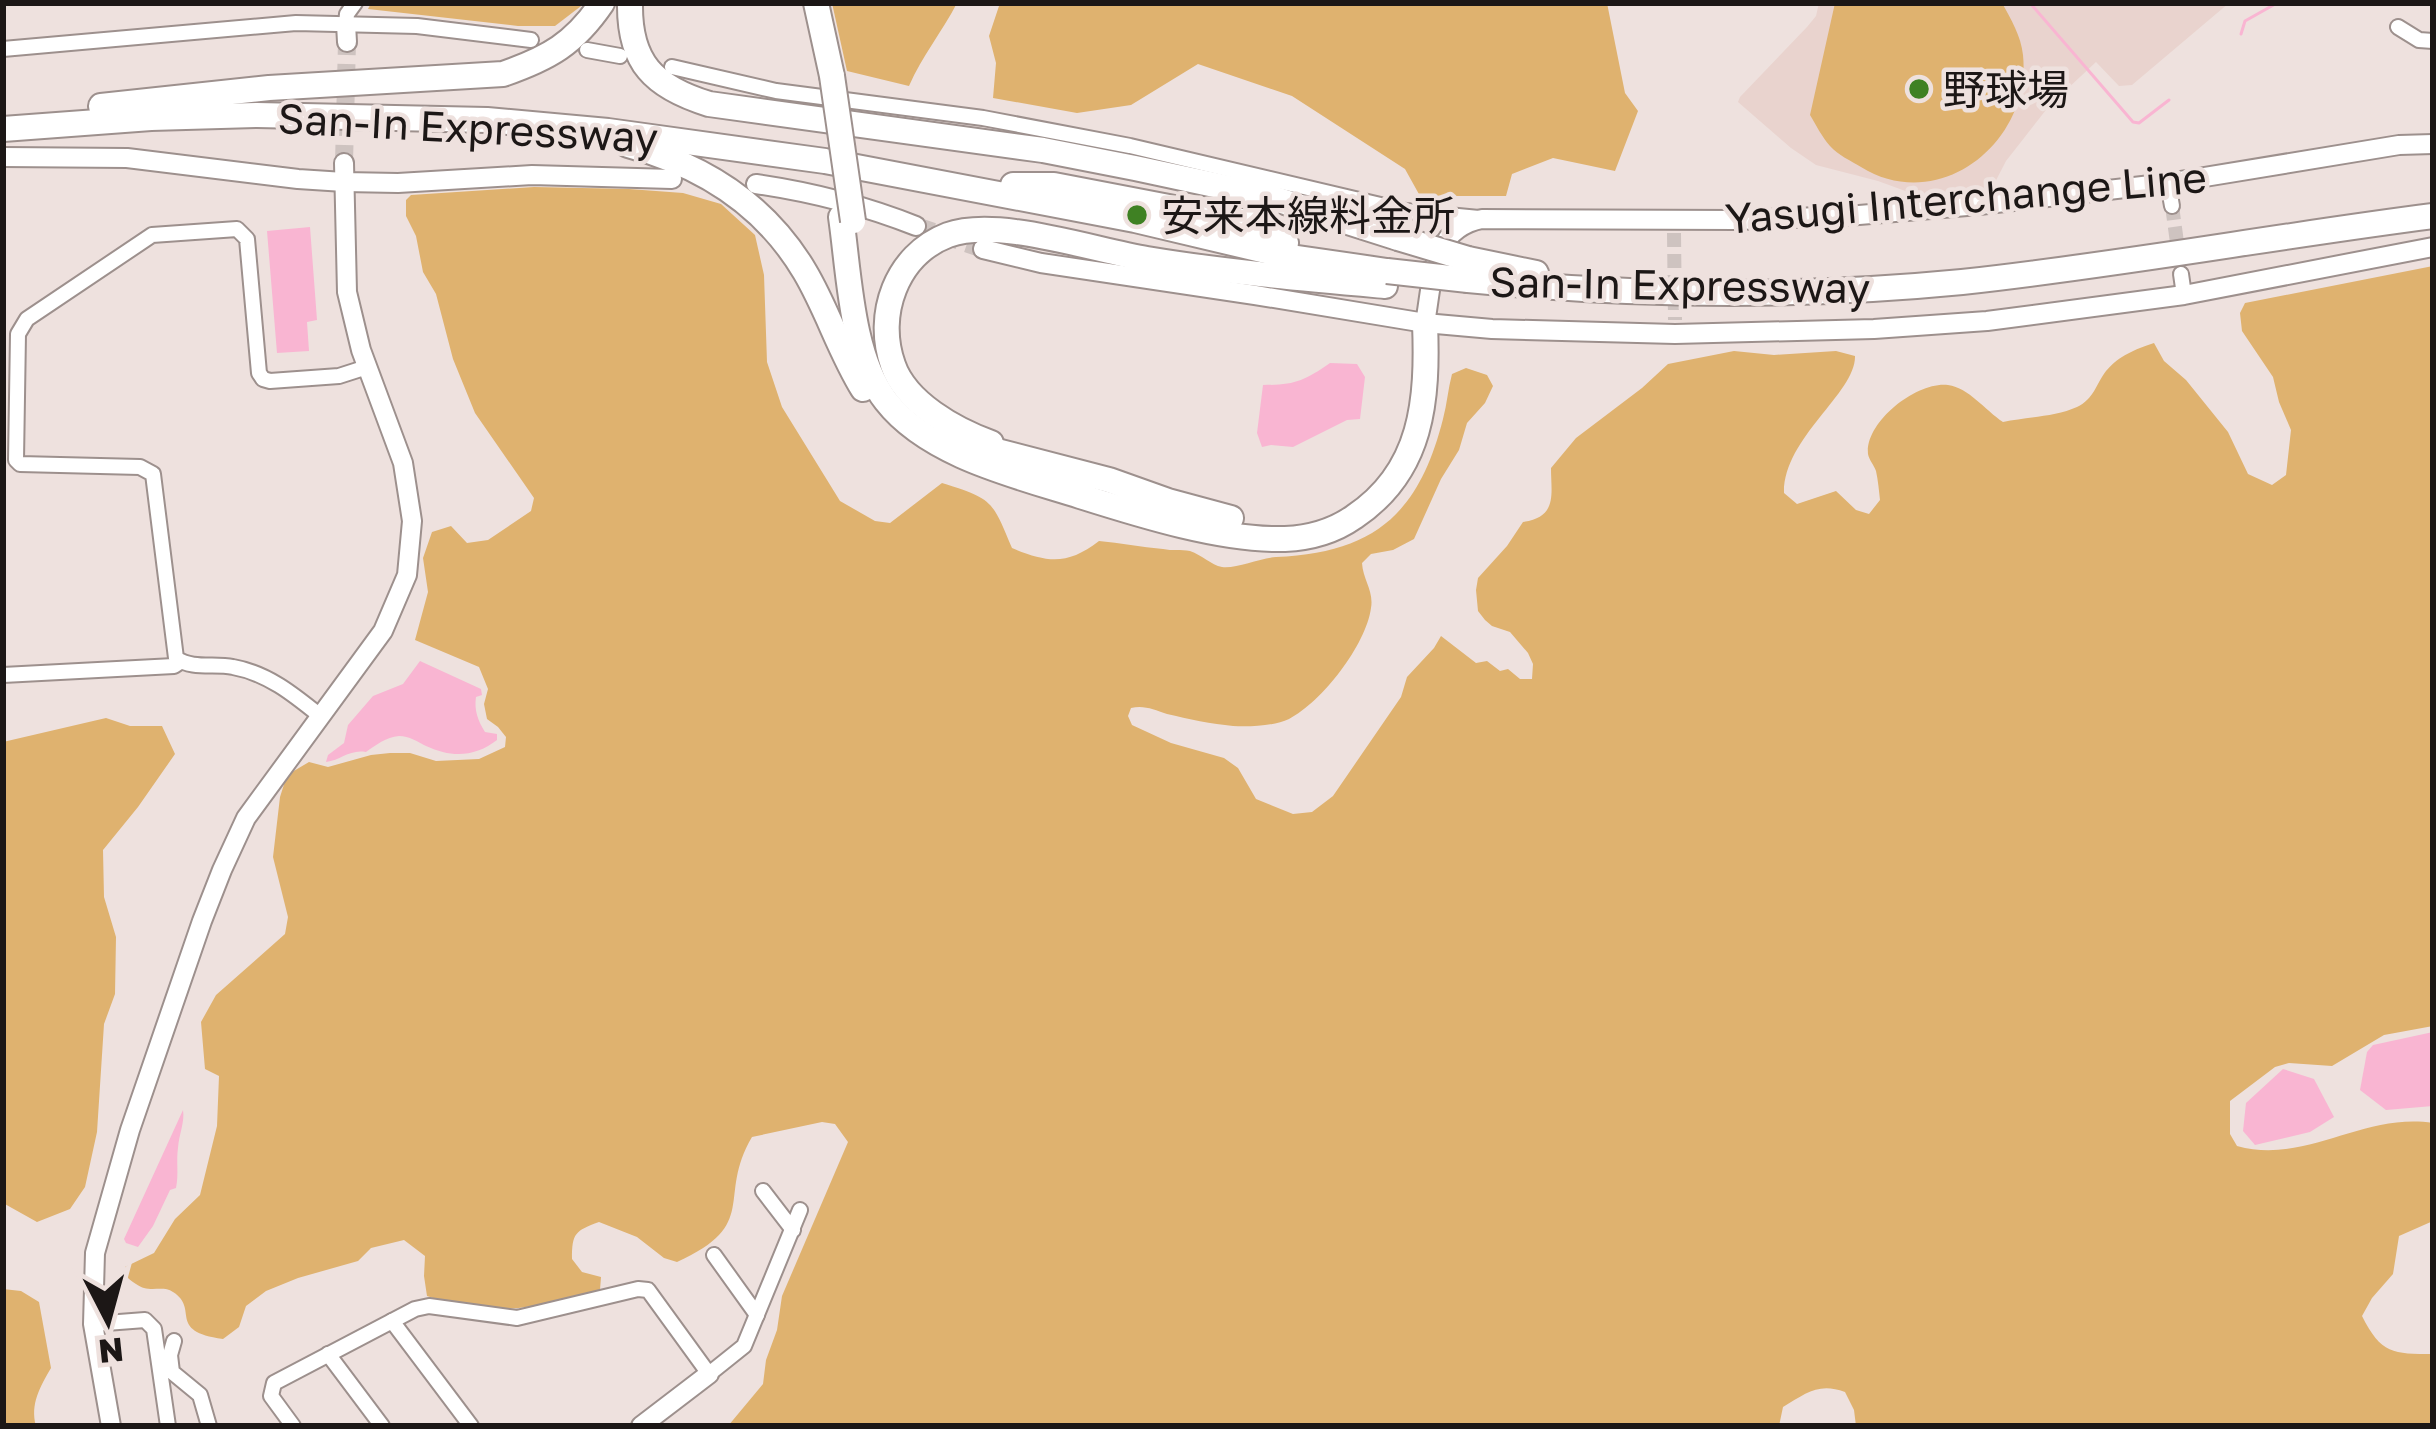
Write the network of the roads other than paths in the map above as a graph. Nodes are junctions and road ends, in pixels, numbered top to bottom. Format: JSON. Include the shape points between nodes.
{"nodes":[{"id":1,"x":355,"y":3,"type":"edge"},
{"id":2,"x":602,"y":3,"type":"edge"},
{"id":3,"x":630,"y":3,"type":"edge"},
{"id":4,"x":805,"y":3,"type":"edge"},
{"id":5,"x":816,"y":3,"type":"edge"},
{"id":6,"x":2398,"y":27,"type":"dead end"},
{"id":7,"x":346,"y":33,"type":"junction"},
{"id":8,"x":531,"y":40,"type":"dead end"},
{"id":9,"x":2433,"y":41,"type":"edge"},
{"id":10,"x":3,"y":49,"type":"edge"},
{"id":11,"x":587,"y":50,"type":"dead end"},
{"id":12,"x":620,"y":56,"type":"dead end"},
{"id":13,"x":672,"y":67,"type":"dead end"},
{"id":14,"x":826,"y":75,"type":"junction"},
{"id":15,"x":3,"y":124,"type":"edge"},
{"id":16,"x":566,"y":127,"type":"junction"},
{"id":17,"x":2433,"y":144,"type":"edge"},
{"id":18,"x":3,"y":157,"type":"edge"},
{"id":19,"x":344,"y":172,"type":"junction"},
{"id":20,"x":672,"y":179,"type":"dead end"},
{"id":21,"x":2168,"y":182,"type":"junction"},
{"id":22,"x":756,"y":184,"type":"dead end"},
{"id":23,"x":2172,"y":206,"type":"tunnel mouth"},
{"id":24,"x":2433,"y":213,"type":"edge"},
{"id":25,"x":1482,"y":219,"type":"junction"},
{"id":26,"x":916,"y":226,"type":"tunnel mouth"},
{"id":27,"x":2433,"y":247,"type":"edge"},
{"id":28,"x":982,"y":249,"type":"tunnel mouth"},
{"id":29,"x":1387,"y":274,"type":"junction"},
{"id":30,"x":2181,"y":274,"type":"tunnel mouth"},
{"id":31,"x":1468,"y":276,"type":"junction"},
{"id":32,"x":2184,"y":295,"type":"junction"},
{"id":33,"x":1425,"y":323,"type":"junction"},
{"id":34,"x":367,"y":368,"type":"junction"},
{"id":35,"x":10,"y":461,"type":"edge"},
{"id":36,"x":1048,"y":475,"type":"junction"},
{"id":37,"x":180,"y":662,"type":"junction"},
{"id":38,"x":3,"y":675,"type":"edge"},
{"id":39,"x":320,"y":715,"type":"junction"},
{"id":40,"x":763,"y":1190,"type":"dead end"},
{"id":41,"x":800,"y":1210,"type":"dead end"},
{"id":42,"x":793,"y":1230,"type":"junction"},
{"id":43,"x":714,"y":1255,"type":"dead end"},
{"id":44,"x":757,"y":1315,"type":"junction"},
{"id":45,"x":392,"y":1321,"type":"junction"},
{"id":46,"x":93,"y":1324,"type":"junction"},
{"id":47,"x":174,"y":1341,"type":"dead end"},
{"id":48,"x":328,"y":1354,"type":"junction"},
{"id":49,"x":709,"y":1374,"type":"junction"},
{"id":50,"x":112,"y":1426,"type":"edge"},
{"id":51,"x":169,"y":1426,"type":"edge"},
{"id":52,"x":209,"y":1426,"type":"edge"},
{"id":53,"x":293,"y":1426,"type":"edge"},
{"id":54,"x":382,"y":1426,"type":"edge"},
{"id":55,"x":471,"y":1426,"type":"edge"},
{"id":56,"x":641,"y":1426,"type":"edge"}],
"edges":[{"from":1,"to":7,"type":"street"},
{"from":2,"to":15,"type":"highway","via":[[562,49],[503,74],[152,99]]},
{"from":3,"to":31,"type":"highway","bridge":true,"via":[[637,52],[678,95],[1066,155],[1266,196],[1398,238]]},
{"from":4,"to":14,"type":"highway"},
{"from":5,"to":14,"type":"highway"},
{"from":6,"to":9,"type":"street"},
{"from":7,"to":8,"type":"street","via":[[417,26]]},
{"from":7,"to":10,"type":"street","via":[[296,23]]},
{"from":11,"to":12,"type":"street"},
{"from":13,"to":25,"type":"street","via":[[776,91],[1004,122],[1406,211]]},
{"from":14,"to":36,"type":"highway","via":[[869,371],[917,432],[950,450]]},
{"from":15,"to":16,"type":"highway","name":"San-In Expressway","via":[[257,115]]},
{"from":16,"to":29,"type":"highway","name":"San-In Expressway","via":[[980,189],[1054,185],[1140,200],[1247,222],[1286,249]]},
{"from":16,"to":36,"type":"highway","via":[[667,156],[750,205],[805,272],[857,379],[907,441],[945,462]]},
{"from":17,"to":21,"type":"main road","name":"Yasugi Interchange Line"},
{"from":18,"to":19,"type":"main road"},
{"from":19,"to":20,"type":"main road","via":[[398,183]]},
{"from":19,"to":34,"type":"main road","via":[[347,292]]},
{"from":21,"to":23,"type":"street"},
{"from":21,"to":25,"type":"main road","name":"Yasugi Interchange Line","via":[[1979,205],[1674,226]]},
{"from":22,"to":26,"type":"main road","via":[[812,192]]},
{"from":24,"to":31,"type":"highway","name":"San-In Expressway","via":[[1960,282],[1806,292]]},
{"from":25,"to":33,"type":"main road","via":[[1444,241]]},
{"from":27,"to":32,"type":"main road"},
{"from":28,"to":33,"type":"main road"},
{"from":29,"to":31,"type":"highway"},
{"from":29,"to":36,"type":"highway","via":[[1149,259],[981,229],[926,247],[890,296],[893,367],[928,409]]},
{"from":30,"to":32,"type":"street"},
{"from":32,"to":33,"type":"main road","via":[[1964,322],[1748,334]]},
{"from":33,"to":36,"type":"highway","via":[[1422,414],[1411,452],[1374,504],[1345,523],[1310,536],[1244,536],[1163,520]]},
{"from":34,"to":35,"type":"street","via":[[262,379],[243,232],[152,236],[21,326]]},
{"from":34,"to":39,"type":"main road","via":[[403,464],[411,549],[382,631]]},
{"from":35,"to":37,"type":"street","via":[[153,474]]},
{"from":37,"to":38,"type":"street"},
{"from":37,"to":39,"type":"street","via":[[254,672]]},
{"from":39,"to":46,"type":"main road","via":[[247,818],[221,870],[104,1214]]},
{"from":40,"to":42,"type":"street"},
{"from":41,"to":42,"type":"street"},
{"from":42,"to":44,"type":"street"},
{"from":43,"to":44,"type":"street"},
{"from":44,"to":49,"type":"street","via":[[744,1346]]},
{"from":45,"to":48,"type":"street"},
{"from":45,"to":49,"type":"street","via":[[429,1306],[517,1318],[638,1288],[648,1290]]},
{"from":45,"to":55,"type":"street"},
{"from":46,"to":50,"type":"main road"},
{"from":46,"to":51,"type":"street","via":[[145,1320],[154,1329]]},
{"from":47,"to":52,"type":"street","via":[[172,1372],[200,1395]]},
{"from":48,"to":53,"type":"street","via":[[274,1383],[271,1396]]},
{"from":48,"to":54,"type":"street"},
{"from":49,"to":56,"type":"main road"}]}
